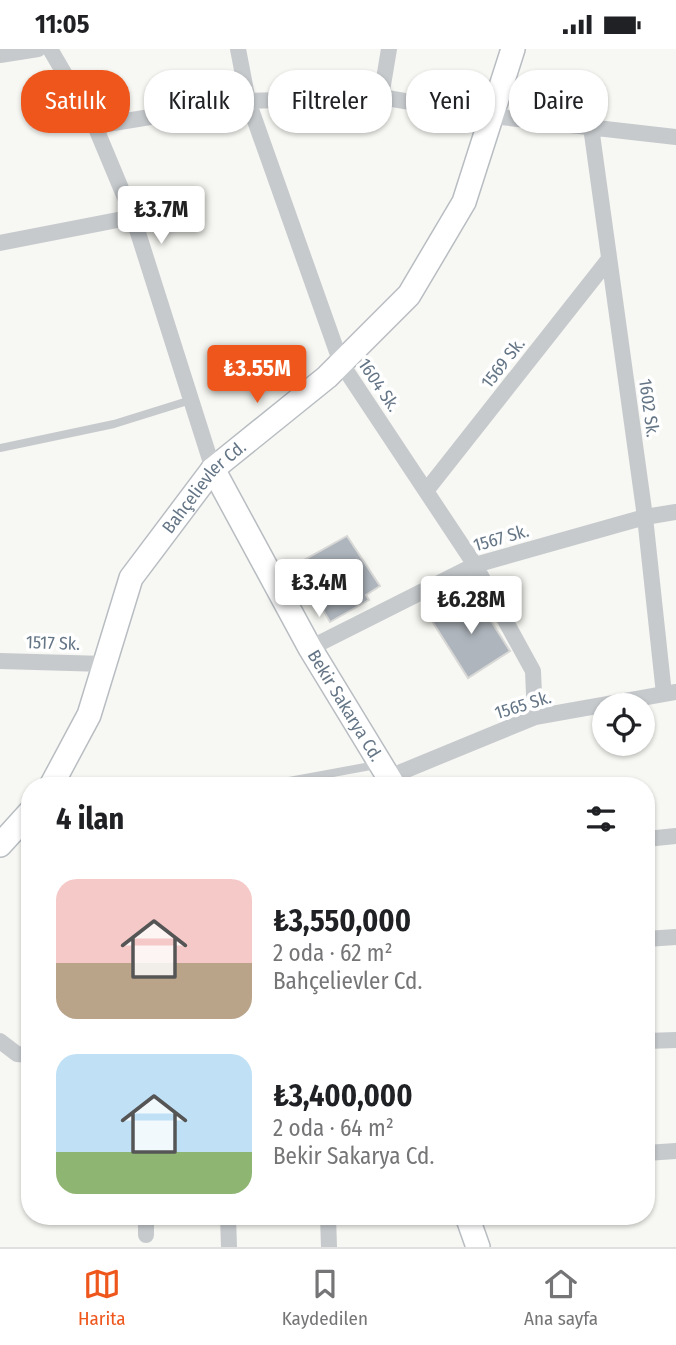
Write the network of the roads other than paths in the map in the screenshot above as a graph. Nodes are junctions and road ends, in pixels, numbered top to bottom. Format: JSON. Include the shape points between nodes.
{"nodes":[{"id":1,"x":38,"y":49,"type":"edge"},
{"id":2,"x":50,"y":49,"type":"edge"},
{"id":3,"x":239,"y":49,"type":"edge"},
{"id":4,"x":389,"y":49,"type":"edge"},
{"id":5,"x":513,"y":49,"type":"edge"},
{"id":6,"x":0,"y":55,"type":"edge"},
{"id":7,"x":62,"y":70,"type":"edge"},
{"id":8,"x":243,"y":70,"type":"edge"},
{"id":9,"x":386,"y":70,"type":"edge"},
{"id":10,"x":495,"y":106,"type":"edge"},
{"id":11,"x":254,"y":118,"type":"edge"},
{"id":12,"x":608,"y":129,"type":"edge"},
{"id":13,"x":98,"y":133,"type":"edge"},
{"id":14,"x":486,"y":133,"type":"edge"},
{"id":15,"x":592,"y":133,"type":"edge"},
{"id":16,"x":676,"y":137,"type":"edge"},
{"id":17,"x":133,"y":218,"type":"junction"},
{"id":18,"x":0,"y":243,"type":"edge"},
{"id":19,"x":609,"y":259,"type":"junction"},
{"id":20,"x":341,"y":363,"type":"junction"},
{"id":21,"x":191,"y":400,"type":"junction"},
{"id":22,"x":0,"y":448,"type":"edge"},
{"id":23,"x":213,"y":469,"type":"junction"},
{"id":24,"x":426,"y":491,"type":"junction"},
{"id":25,"x":676,"y":512,"type":"edge"},
{"id":26,"x":645,"y":517,"type":"junction"},
{"id":27,"x":475,"y":565,"type":"junction"},
{"id":28,"x":310,"y":648,"type":"junction"},
{"id":29,"x":0,"y":661,"type":"edge"},
{"id":30,"x":105,"y":664,"type":"junction"},
{"id":31,"x":670,"y":693,"type":"edge"},
{"id":32,"x":535,"y":717,"type":"junction"},
{"id":33,"x":388,"y":776,"type":"edge"},
{"id":34,"x":56,"y":777,"type":"edge"},
{"id":35,"x":21,"y":822,"type":"edge"},
{"id":36,"x":676,"y":836,"type":"edge"},
{"id":37,"x":655,"y":838,"type":"edge"},
{"id":38,"x":0,"y":845,"type":"edge"},
{"id":39,"x":676,"y":937,"type":"edge"},
{"id":40,"x":655,"y":938,"type":"edge"},
{"id":41,"x":676,"y":1040,"type":"edge"},
{"id":42,"x":0,"y":1041,"type":"edge"},
{"id":43,"x":655,"y":1041,"type":"edge"},
{"id":44,"x":21,"y":1054,"type":"edge"},
{"id":45,"x":676,"y":1151,"type":"edge"},
{"id":46,"x":655,"y":1152,"type":"edge"},
{"id":47,"x":146,"y":1225,"type":"edge"},
{"id":48,"x":228,"y":1225,"type":"edge"},
{"id":49,"x":328,"y":1225,"type":"edge"},
{"id":50,"x":470,"y":1225,"type":"edge"},
{"id":51,"x":146,"y":1235,"type":"dead end"},
{"id":52,"x":229,"y":1247,"type":"edge"},
{"id":53,"x":329,"y":1247,"type":"edge"},
{"id":54,"x":478,"y":1247,"type":"edge"}],
"edges":[{"from":1,"to":6,"type":"street"},
{"from":2,"to":7,"type":"street","name":"Bekir Sakarya Cd."},
{"from":3,"to":8,"type":"street","name":"1604 Sk."},
{"from":4,"to":9,"type":"street"},
{"from":5,"to":10,"type":"street","name":"Bahçelievler Cd."},
{"from":11,"to":20,"type":"street","name":"1604 Sk."},
{"from":12,"to":16,"type":"street"},
{"from":13,"to":17,"type":"street","name":"Bekir Sakarya Cd."},
{"from":14,"to":20,"type":"street","name":"Bahçelievler Cd.","via":[[464,202],[409,295]]},
{"from":15,"to":19,"type":"street","name":"1602 Sk."},
{"from":17,"to":18,"type":"street"},
{"from":17,"to":21,"type":"street","name":"Bekir Sakarya Cd."},
{"from":19,"to":24,"type":"street","name":"1569 Sk."},
{"from":19,"to":26,"type":"street","name":"1602 Sk."},
{"from":20,"to":23,"type":"street","name":"Bahçelievler Cd."},
{"from":20,"to":24,"type":"street","name":"1604 Sk."},
{"from":21,"to":22,"type":"lane","via":[[114,424]]},
{"from":21,"to":23,"type":"street","name":"Bekir Sakarya Cd."},
{"from":23,"to":28,"type":"street","name":"Bekir Sakarya Cd."},
{"from":23,"to":30,"type":"street","name":"Bahçelievler Cd.","via":[[131,578]]},
{"from":24,"to":27,"type":"street","name":"1604 Sk."},
{"from":25,"to":26,"type":"street","name":"1567 Sk."},
{"from":26,"to":27,"type":"street","name":"1567 Sk."},
{"from":26,"to":31,"type":"street","name":"1602 Sk."},
{"from":27,"to":28,"type":"street","name":"1567 Sk."},
{"from":27,"to":32,"type":"street","name":"1604 Sk.","via":[[533,671]]},
{"from":28,"to":33,"type":"street","name":"Bekir Sakarya Cd."},
{"from":29,"to":30,"type":"street","name":"1517 Sk."},
{"from":30,"to":34,"type":"street","name":"Bahçelievler Cd.","via":[[89,715]]},
{"from":31,"to":32,"type":"street","name":"1565 Sk."},
{"from":32,"to":33,"type":"street","name":"1565 Sk."},
{"from":35,"to":38,"type":"street"},
{"from":36,"to":37,"type":"street"},
{"from":39,"to":40,"type":"street"},
{"from":41,"to":43,"type":"street"},
{"from":42,"to":44,"type":"street"},
{"from":45,"to":46,"type":"street"},
{"from":47,"to":51,"type":"street"},
{"from":48,"to":52,"type":"street"},
{"from":49,"to":53,"type":"street"},
{"from":50,"to":54,"type":"street"}]}
